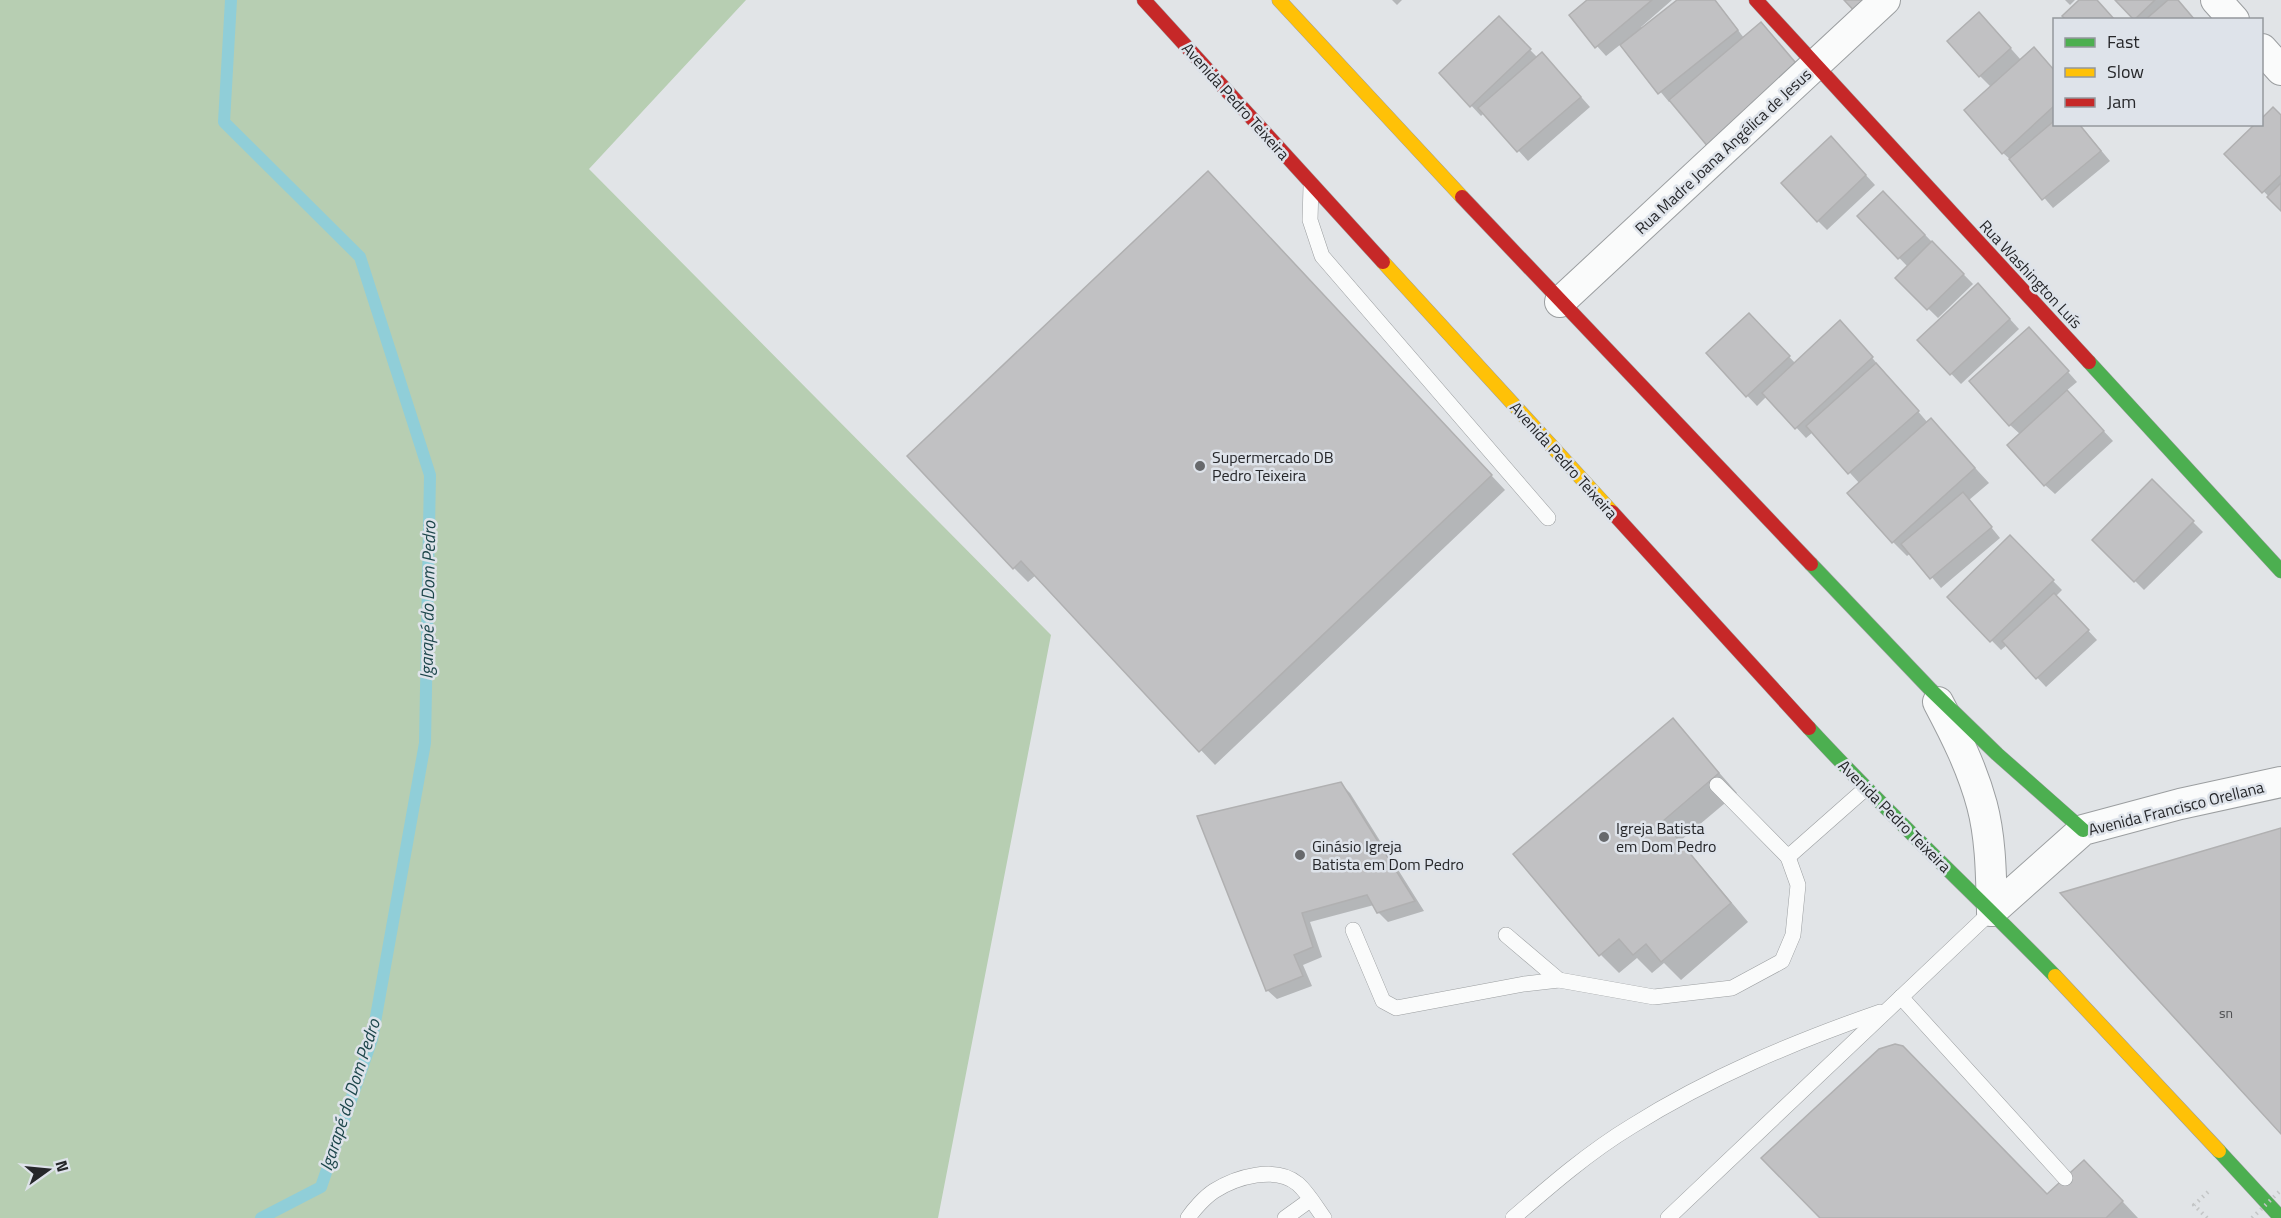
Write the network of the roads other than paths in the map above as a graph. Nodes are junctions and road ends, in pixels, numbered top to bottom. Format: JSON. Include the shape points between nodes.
{"nodes":[{"id":1,"x":1144,"y":0,"type":"edge"},
{"id":2,"x":1279,"y":0,"type":"edge"},
{"id":3,"x":1756,"y":0,"type":"edge"},
{"id":4,"x":1885,"y":0,"type":"edge"},
{"id":5,"x":2216,"y":0,"type":"edge"},
{"id":6,"x":2232,"y":18,"type":"edge"},
{"id":7,"x":2263,"y":50,"type":"edge"},
{"id":8,"x":1816,"y":64,"type":"junction"},
{"id":9,"x":2281,"y":70,"type":"edge"},
{"id":10,"x":1311,"y":183,"type":"junction"},
{"id":11,"x":1560,"y":302,"type":"junction"},
{"id":12,"x":1548,"y":518,"type":"dead end"},
{"id":13,"x":2281,"y":571,"type":"edge"},
{"id":14,"x":1931,"y":690,"type":"junction"},
{"id":15,"x":2281,"y":782,"type":"edge"},
{"id":16,"x":1717,"y":785,"type":"dead end"},
{"id":17,"x":1865,"y":789,"type":"junction"},
{"id":18,"x":2084,"y":830,"type":"junction"},
{"id":19,"x":1788,"y":857,"type":"junction"},
{"id":20,"x":1992,"y":911,"type":"junction"},
{"id":21,"x":1353,"y":930,"type":"dead end"},
{"id":22,"x":1506,"y":935,"type":"dead end"},
{"id":23,"x":1559,"y":980,"type":"junction"},
{"id":24,"x":1901,"y":997,"type":"junction"},
{"id":25,"x":1886,"y":1010,"type":"junction"},
{"id":26,"x":2065,"y":1178,"type":"dead end"},
{"id":27,"x":1310,"y":1200,"type":"junction"},
{"id":28,"x":1188,"y":1218,"type":"edge"},
{"id":29,"x":1285,"y":1218,"type":"edge"},
{"id":30,"x":1324,"y":1218,"type":"edge"},
{"id":31,"x":1513,"y":1218,"type":"edge"},
{"id":32,"x":1668,"y":1218,"type":"edge"},
{"id":33,"x":2281,"y":1218,"type":"edge"}],
"edges":[{"from":1,"to":10,"type":"street","name":"Avenida Pedro Teixeira"},
{"from":2,"to":11,"type":"street"},
{"from":3,"to":8,"type":"street","name":"Rua Washington Luís"},
{"from":4,"to":8,"type":"street","name":"Rua Madre Joana Angélica de Jesus"},
{"from":5,"to":6,"type":"street"},
{"from":7,"to":9,"type":"street"},
{"from":8,"to":11,"type":"street","name":"Rua Madre Joana Angélica de Jesus"},
{"from":8,"to":13,"type":"street","name":"Rua Washington Luís"},
{"from":10,"to":12,"type":"lane","via":[[1310,220],[1322,256]]},
{"from":10,"to":17,"type":"street","name":"Avenida Pedro Teixeira"},
{"from":11,"to":14,"type":"street"},
{"from":14,"to":18,"type":"street"},
{"from":14,"to":20,"type":"street","via":[[1959,741],[1982,807]]},
{"from":15,"to":18,"type":"street","name":"Avenida Francisco Orellana"},
{"from":16,"to":19,"type":"lane"},
{"from":17,"to":19,"type":"lane"},
{"from":17,"to":20,"type":"street","name":"Avenida Pedro Teixeira"},
{"from":18,"to":20,"type":"street","name":"Avenida Francisco Orellana"},
{"from":19,"to":23,"type":"lane","via":[[1798,885],[1793,935],[1782,961],[1732,988],[1654,997]]},
{"from":20,"to":24,"type":"lane"},
{"from":20,"to":33,"type":"street","name":"Avenida Pedro Teixeira"},
{"from":21,"to":23,"type":"lane","via":[[1383,1001],[1396,1008]]},
{"from":22,"to":23,"type":"lane"},
{"from":24,"to":25,"type":"lane"},
{"from":24,"to":26,"type":"lane"},
{"from":25,"to":31,"type":"lane","via":[[1768,1053],[1702,1086],[1631,1126],[1566,1172]]},
{"from":25,"to":32,"type":"lane"},
{"from":27,"to":28,"type":"lane","via":[[1297,1184],[1283,1176],[1262,1174],[1213,1191]]},
{"from":27,"to":29,"type":"lane"},
{"from":27,"to":30,"type":"lane"}]}
